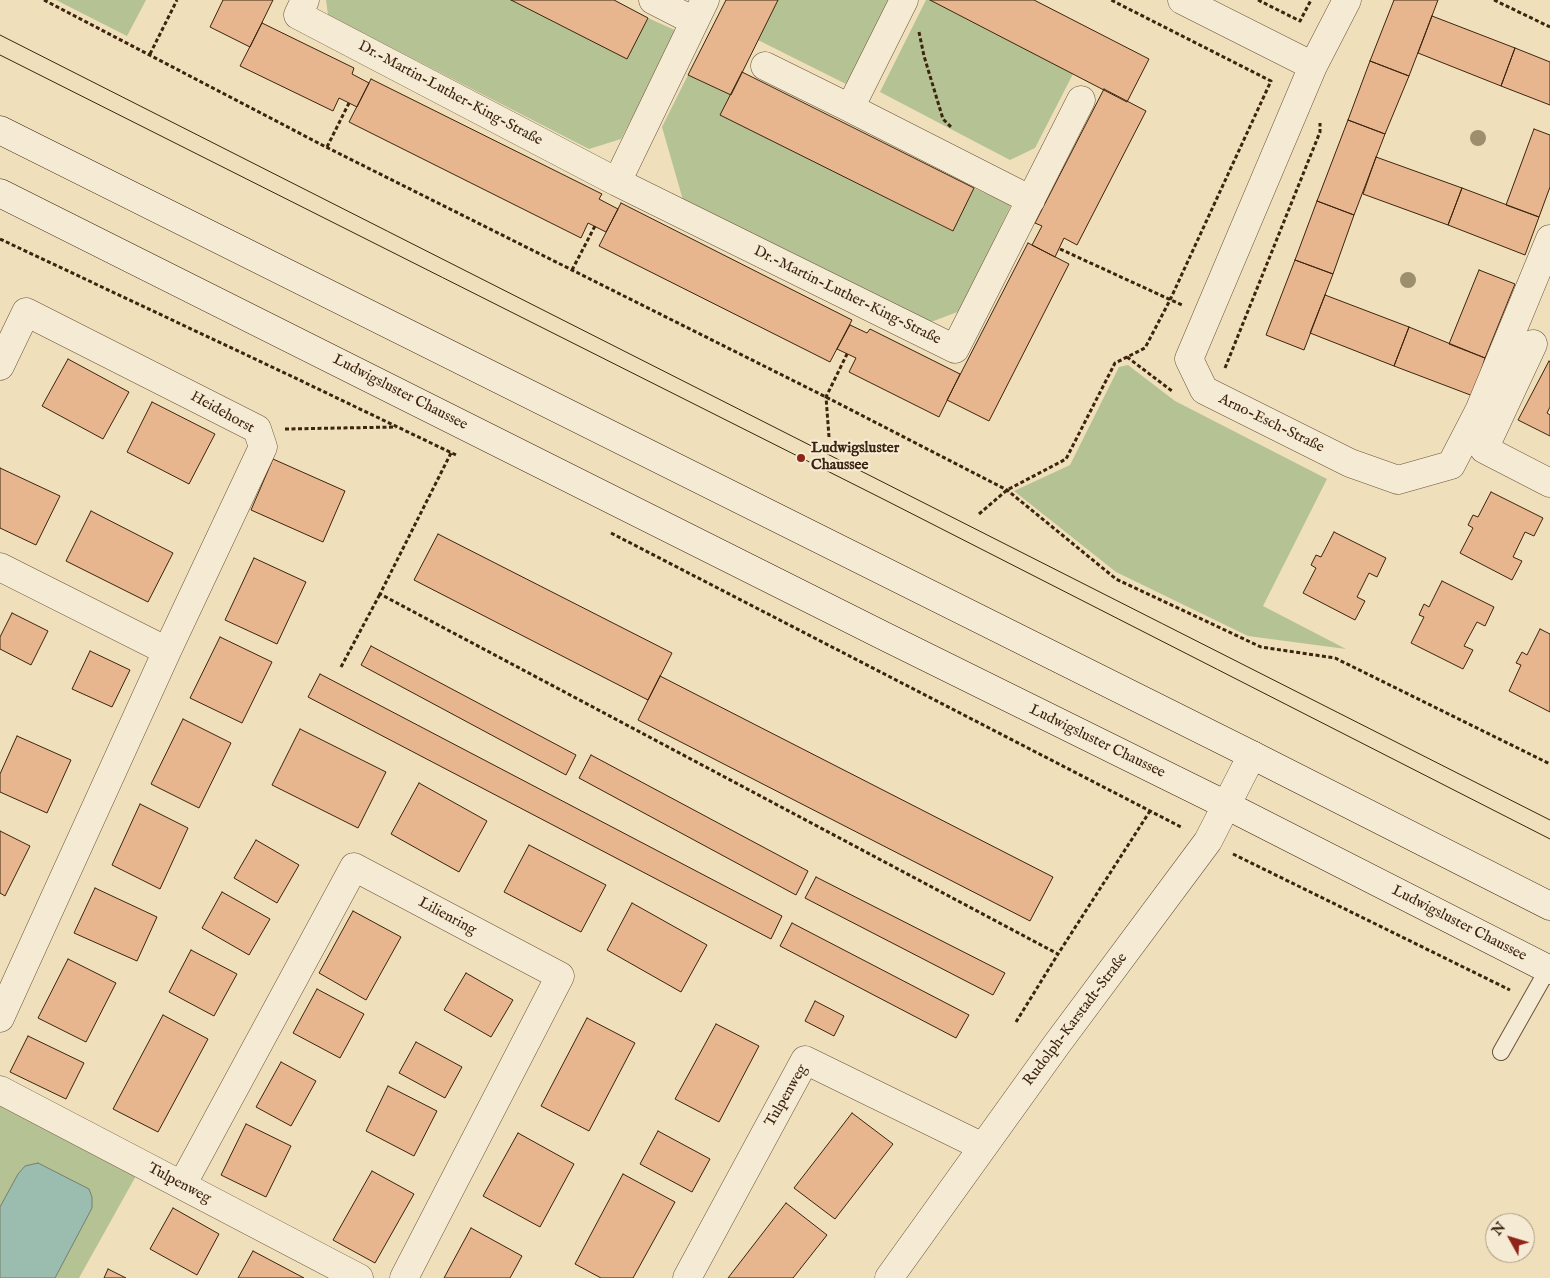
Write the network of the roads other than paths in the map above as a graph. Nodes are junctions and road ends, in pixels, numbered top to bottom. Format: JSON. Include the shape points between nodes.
{"nodes":[{"id":1,"x":305,"y":0,"type":"edge"},
{"id":2,"x":653,"y":0,"type":"edge"},
{"id":3,"x":904,"y":0,"type":"edge"},
{"id":4,"x":1182,"y":0,"type":"edge"},
{"id":5,"x":1348,"y":0,"type":"edge"},
{"id":6,"x":700,"y":11,"type":"edge"},
{"id":7,"x":766,"y":66,"type":"dead end"},
{"id":8,"x":1313,"y":66,"type":"junction"},
{"id":9,"x":1081,"y":100,"type":"dead end"},
{"id":10,"x":850,"y":108,"type":"junction"},
{"id":11,"x":0,"y":130,"type":"edge"},
{"id":12,"x":617,"y":182,"type":"junction"},
{"id":13,"x":0,"y":193,"type":"edge"},
{"id":14,"x":1031,"y":200,"type":"junction"},
{"id":15,"x":1550,"y":239,"type":"edge"},
{"id":16,"x":1533,"y":344,"type":"dead end"},
{"id":17,"x":0,"y":366,"type":"edge"},
{"id":18,"x":1550,"y":483,"type":"edge"},
{"id":19,"x":0,"y":567,"type":"edge"},
{"id":20,"x":168,"y":651,"type":"junction"},
{"id":21,"x":1252,"y":755,"type":"junction"},
{"id":22,"x":1226,"y":805,"type":"junction"},
{"id":23,"x":1550,"y":906,"type":"edge"},
{"id":24,"x":1549,"y":969,"type":"edge"},
{"id":25,"x":0,"y":1018,"type":"edge"},
{"id":26,"x":1501,"y":1052,"type":"dead end"},
{"id":27,"x":0,"y":1090,"type":"edge"},
{"id":28,"x":983,"y":1147,"type":"junction"},
{"id":29,"x":182,"y":1185,"type":"junction"},
{"id":30,"x":359,"y":1278,"type":"edge"},
{"id":31,"x":404,"y":1278,"type":"edge"},
{"id":32,"x":687,"y":1278,"type":"edge"},
{"id":33,"x":888,"y":1278,"type":"edge"}],
"edges":[{"from":1,"to":12,"type":"street","name":"Dr.-Martin-Luther-King-Straße","via":[[298,15]]},
{"from":2,"to":6,"type":"street"},
{"from":3,"to":10,"type":"street"},
{"from":4,"to":8,"type":"street"},
{"from":5,"to":8,"type":"street","name":"Arno-Esch-Straße"},
{"from":6,"to":12,"type":"street"},
{"from":7,"to":10,"type":"street"},
{"from":8,"to":15,"type":"street","name":"Arno-Esch-Straße","via":[[1189,359],[1204,390],[1350,463],[1398,480],[1451,465],[1479,411]]},
{"from":9,"to":14,"type":"street","name":"Dr.-Martin-Luther-King-Straße"},
{"from":10,"to":14,"type":"street"},
{"from":11,"to":21,"type":"street"},
{"from":12,"to":14,"type":"street","name":"Dr.-Martin-Luther-King-Straße","via":[[955,349]]},
{"from":13,"to":22,"type":"street","name":"Ludwigsluster Chaussee"},
{"from":16,"to":18,"type":"street","via":[[1484,449]]},
{"from":17,"to":20,"type":"street","name":"Heidehorst","via":[[26,312],[257,429],[263,447]]},
{"from":19,"to":20,"type":"street"},
{"from":20,"to":25,"type":"street","name":"Heidehorst"},
{"from":21,"to":22,"type":"street","name":"Rudolph-Karstadt-Straße"},
{"from":21,"to":23,"type":"street"},
{"from":22,"to":24,"type":"street","name":"Ludwigsluster Chaussee"},
{"from":22,"to":28,"type":"street","name":"Rudolph-Karstadt-Straße","via":[[1208,841]]},
{"from":24,"to":26,"type":"lane"},
{"from":27,"to":29,"type":"street","name":"Tulpenweg"},
{"from":28,"to":32,"type":"street","name":"Tulpenweg","via":[[805,1060]]},
{"from":28,"to":33,"type":"street","name":"Rudolph-Karstadt-Straße"},
{"from":29,"to":30,"type":"street","name":"Tulpenweg"},
{"from":29,"to":31,"type":"street","name":"Lilienring","via":[[354,867],[560,976]]}]}
